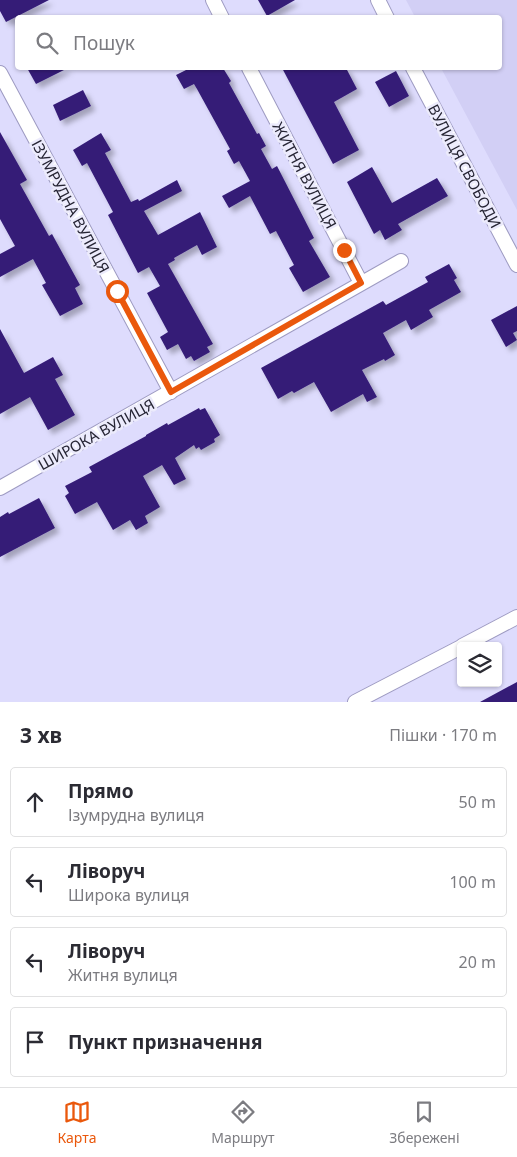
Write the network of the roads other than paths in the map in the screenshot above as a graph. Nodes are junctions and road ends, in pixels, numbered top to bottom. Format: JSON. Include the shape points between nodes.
{"nodes":[{"id":1,"x":213,"y":0,"type":"edge"},
{"id":2,"x":378,"y":0,"type":"edge"},
{"id":3,"x":220,"y":15,"type":"edge"},
{"id":4,"x":386,"y":15,"type":"edge"},
{"id":5,"x":249,"y":70,"type":"edge"},
{"id":6,"x":414,"y":70,"type":"edge"},
{"id":7,"x":0,"y":73,"type":"edge"},
{"id":8,"x":401,"y":261,"type":"dead end"},
{"id":9,"x":517,"y":265,"type":"edge"},
{"id":10,"x":361,"y":283,"type":"junction"},
{"id":11,"x":171,"y":392,"type":"junction"},
{"id":12,"x":0,"y":488,"type":"edge"},
{"id":13,"x":515,"y":622,"type":"edge"},
{"id":14,"x":471,"y":642,"type":"edge"},
{"id":15,"x":457,"y":649,"type":"edge"},
{"id":16,"x":355,"y":702,"type":"edge"}],
"edges":[{"from":1,"to":3,"type":"street"},
{"from":2,"to":4,"type":"street"},
{"from":5,"to":10,"type":"street","name":"ЖИТНЯ ВУЛИЦЯ"},
{"from":6,"to":9,"type":"street","name":"ВУЛИЦЯ СВОБОДИ"},
{"from":7,"to":11,"type":"street","name":"ІЗУМРУДНА ВУЛИЦЯ"},
{"from":8,"to":10,"type":"street","name":"ШИРОКА ВУЛИЦЯ"},
{"from":10,"to":11,"type":"street","name":"ШИРОКА ВУЛИЦЯ"},
{"from":11,"to":12,"type":"street","name":"ШИРОКА ВУЛИЦЯ"},
{"from":13,"to":14,"type":"street"},
{"from":15,"to":16,"type":"street"}]}
